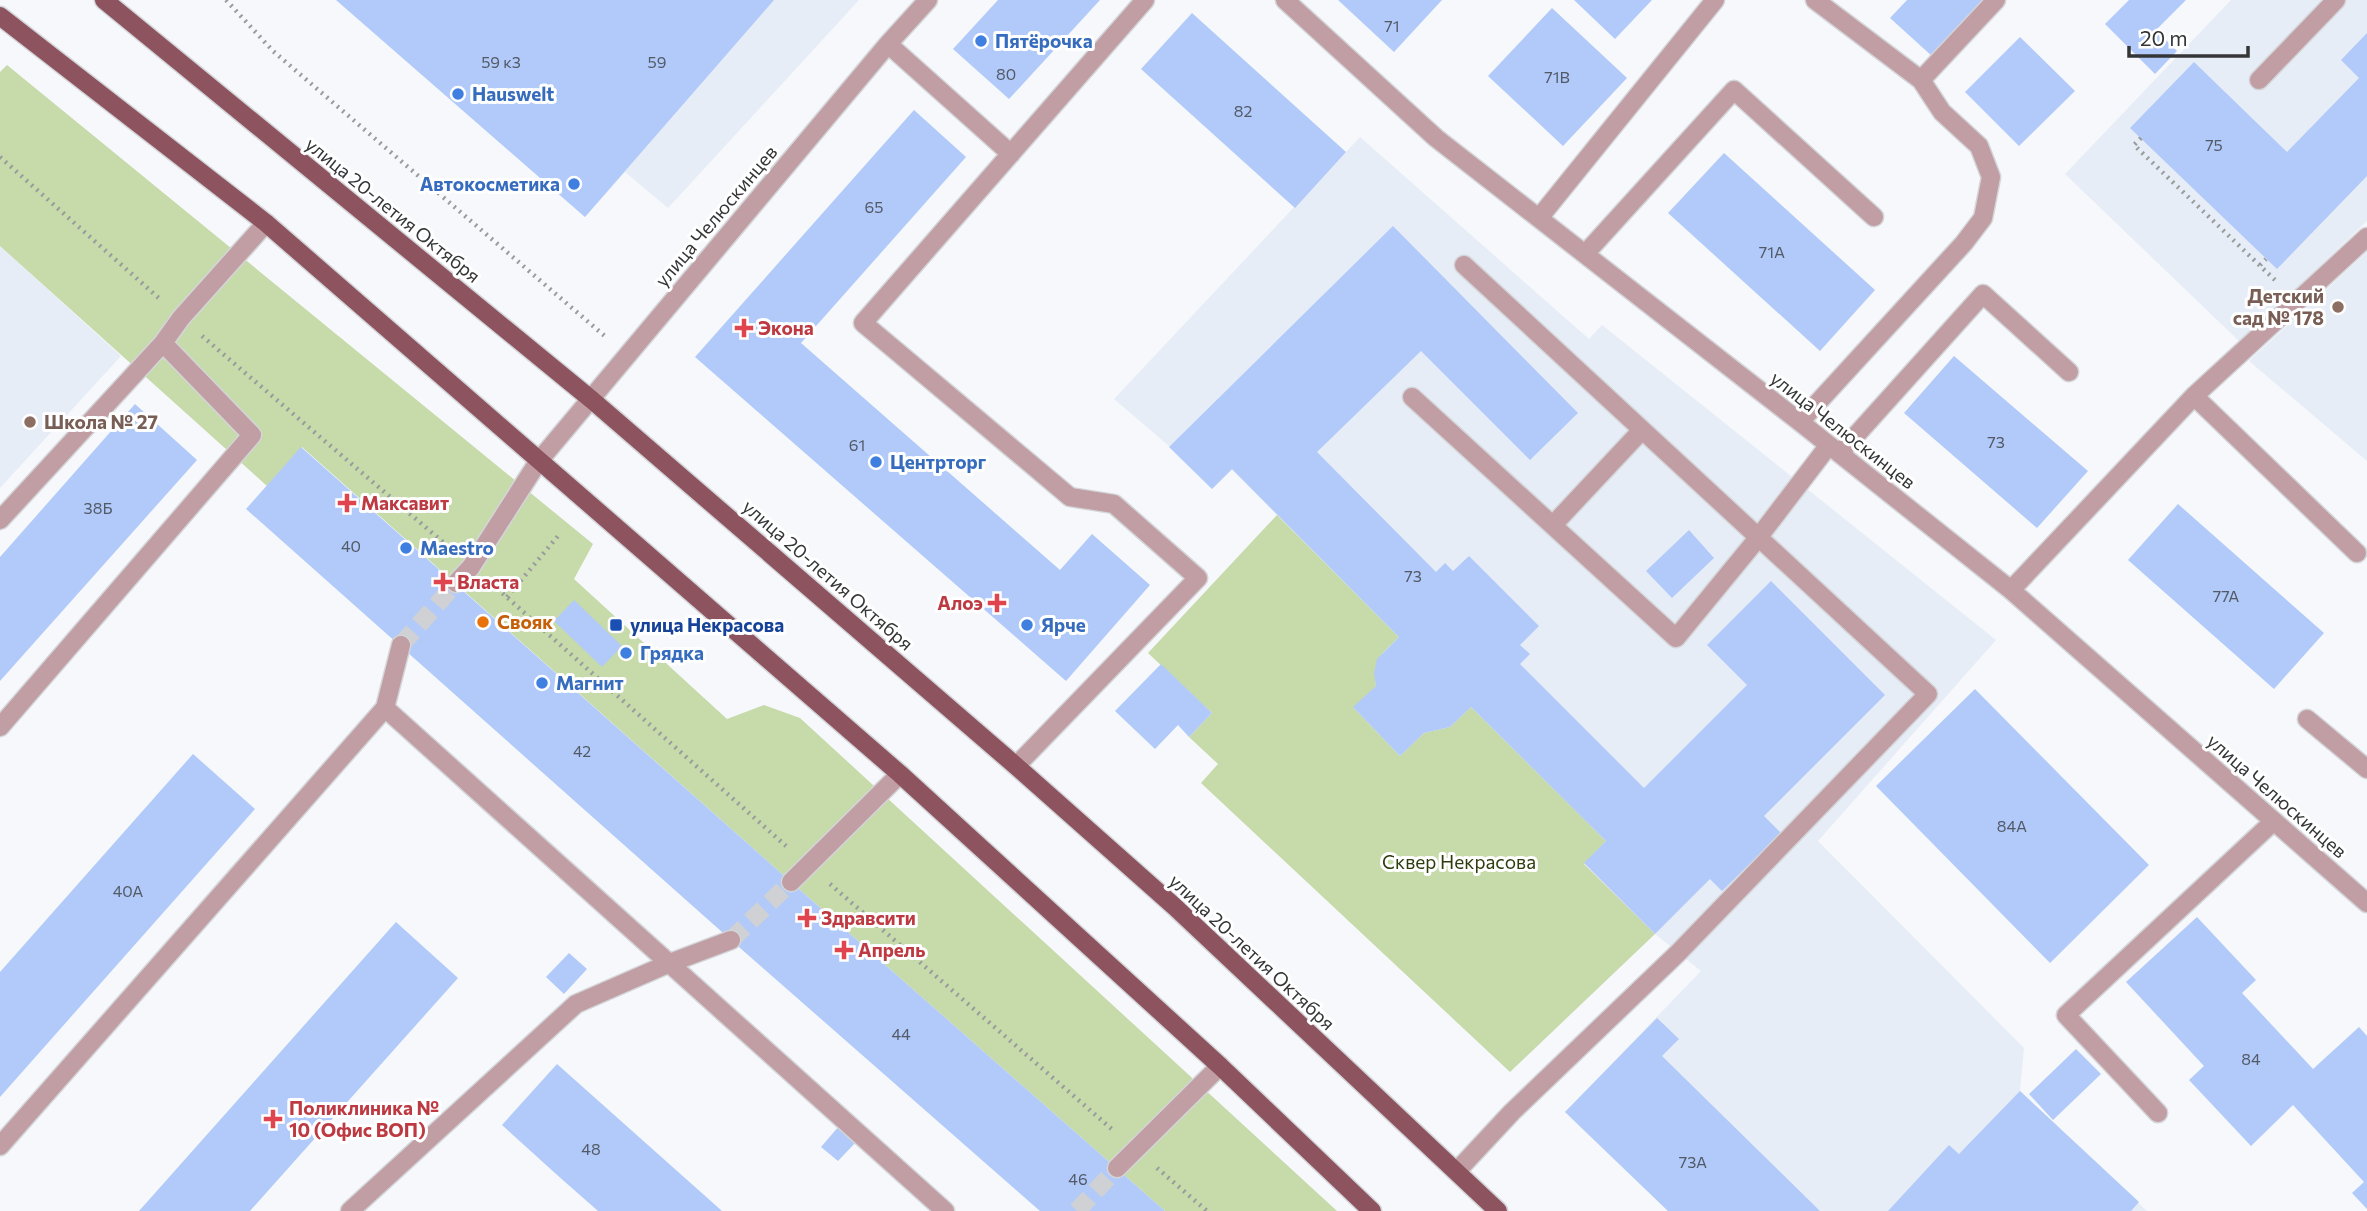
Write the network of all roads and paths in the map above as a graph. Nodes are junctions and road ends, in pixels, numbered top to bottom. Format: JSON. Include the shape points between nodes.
{"nodes":[{"id":1,"x":104,"y":0,"type":"edge"},
{"id":2,"x":226,"y":0,"type":"edge"},
{"id":3,"x":928,"y":0,"type":"edge"},
{"id":4,"x":1145,"y":0,"type":"edge"},
{"id":5,"x":1285,"y":0,"type":"edge"},
{"id":6,"x":1715,"y":0,"type":"edge"},
{"id":7,"x":1815,"y":0,"type":"edge"},
{"id":8,"x":1996,"y":0,"type":"edge"},
{"id":9,"x":2336,"y":0,"type":"edge"},
{"id":10,"x":0,"y":16,"type":"edge"},
{"id":11,"x":888,"y":44,"type":"junction"},
{"id":12,"x":1921,"y":80,"type":"junction"},
{"id":13,"x":2259,"y":80,"type":"dead end"},
{"id":14,"x":2141,"y":138,"type":"dead end"},
{"id":15,"x":1011,"y":154,"type":"junction"},
{"id":16,"x":0,"y":157,"type":"edge"},
{"id":17,"x":1874,"y":217,"type":"dead end"},
{"id":18,"x":1539,"y":218,"type":"junction"},
{"id":19,"x":266,"y":223,"type":"junction"},
{"id":20,"x":2367,"y":236,"type":"edge"},
{"id":21,"x":1585,"y":254,"type":"junction"},
{"id":22,"x":2266,"y":259,"type":"dead end"},
{"id":23,"x":1464,"y":265,"type":"dead end"},
{"id":24,"x":2260,"y":265,"type":"junction"},
{"id":25,"x":2298,"y":302,"type":"junction"},
{"id":26,"x":181,"y":318,"type":"junction"},
{"id":27,"x":163,"y":343,"type":"junction"},
{"id":28,"x":627,"y":355,"type":"junction"},
{"id":29,"x":2069,"y":372,"type":"dead end"},
{"id":30,"x":2194,"y":396,"type":"junction"},
{"id":31,"x":1412,"y":397,"type":"dead end"},
{"id":32,"x":592,"y":400,"type":"junction"},
{"id":33,"x":1800,"y":422,"type":"junction"},
{"id":34,"x":1642,"y":430,"type":"junction"},
{"id":35,"x":1835,"y":449,"type":"junction"},
{"id":36,"x":538,"y":462,"type":"junction"},
{"id":37,"x":0,"y":520,"type":"edge"},
{"id":38,"x":1553,"y":525,"type":"junction"},
{"id":39,"x":558,"y":536,"type":"dead end"},
{"id":40,"x":1758,"y":538,"type":"junction"},
{"id":41,"x":2357,"y":552,"type":"dead end"},
{"id":42,"x":471,"y":567,"type":"junction"},
{"id":43,"x":456,"y":583,"type":"tunnel mouth"},
{"id":44,"x":2011,"y":590,"type":"junction"},
{"id":45,"x":507,"y":597,"type":"junction"},
{"id":46,"x":401,"y":645,"type":"tunnel mouth"},
{"id":47,"x":384,"y":708,"type":"junction"},
{"id":48,"x":2307,"y":719,"type":"dead end"},
{"id":49,"x":0,"y":727,"type":"edge"},
{"id":50,"x":1016,"y":766,"type":"junction"},
{"id":51,"x":2367,"y":769,"type":"edge"},
{"id":52,"x":900,"y":774,"type":"junction"},
{"id":53,"x":2274,"y":821,"type":"junction"},
{"id":54,"x":808,"y":865,"type":"junction"},
{"id":55,"x":791,"y":883,"type":"tunnel mouth"},
{"id":56,"x":2367,"y":903,"type":"edge"},
{"id":57,"x":731,"y":940,"type":"tunnel mouth"},
{"id":58,"x":670,"y":963,"type":"junction"},
{"id":59,"x":1220,"y":1066,"type":"junction"},
{"id":60,"x":2158,"y":1113,"type":"dead end"},
{"id":61,"x":0,"y":1146,"type":"edge"},
{"id":62,"x":1135,"y":1149,"type":"junction"},
{"id":63,"x":1117,"y":1168,"type":"tunnel mouth"},
{"id":64,"x":1457,"y":1171,"type":"junction"},
{"id":65,"x":350,"y":1211,"type":"edge"},
{"id":66,"x":946,"y":1211,"type":"edge"},
{"id":67,"x":1207,"y":1211,"type":"edge"},
{"id":68,"x":1372,"y":1211,"type":"edge"},
{"id":69,"x":1498,"y":1211,"type":"edge"}],
"edges":[{"from":1,"to":32,"type":"main road","name":"улица 20-летия Октября"},
{"from":2,"to":28,"type":"path","via":[[273,51]]},
{"from":3,"to":11,"type":"street","name":"улица Челюскинцев"},
{"from":4,"to":15,"type":"street"},
{"from":5,"to":18,"type":"street","name":"улица Челюскинцев","via":[[1436,138]]},
{"from":6,"to":18,"type":"street"},
{"from":7,"to":12,"type":"street"},
{"from":8,"to":12,"type":"street"},
{"from":9,"to":13,"type":"street"},
{"from":10,"to":19,"type":"main road"},
{"from":11,"to":15,"type":"street"},
{"from":11,"to":28,"type":"street","name":"улица Челюскинцев"},
{"from":12,"to":33,"type":"street","via":[[1942,112],[1979,146],[1991,177],[1983,218]]},
{"from":14,"to":24,"type":"path","via":[[2134,145]]},
{"from":15,"to":50,"type":"street","via":[[863,323],[1070,497],[1114,503],[1198,579]]},
{"from":16,"to":26,"type":"path"},
{"from":17,"to":21,"type":"street","via":[[1734,90]]},
{"from":18,"to":21,"type":"street","name":"улица Челюскинцев"},
{"from":19,"to":26,"type":"street"},
{"from":19,"to":36,"type":"main road"},
{"from":20,"to":25,"type":"street"},
{"from":21,"to":33,"type":"street","name":"улица Челюскинцев"},
{"from":22,"to":24,"type":"path"},
{"from":23,"to":34,"type":"street"},
{"from":24,"to":25,"type":"path"},
{"from":25,"to":30,"type":"street"},
{"from":26,"to":27,"type":"street"},
{"from":26,"to":42,"type":"path"},
{"from":27,"to":37,"type":"street"},
{"from":27,"to":49,"type":"street","via":[[252,435]]},
{"from":28,"to":32,"type":"street","name":"улица Челюскинцев"},
{"from":29,"to":35,"type":"street","via":[[1983,294]]},
{"from":30,"to":41,"type":"street"},
{"from":30,"to":44,"type":"street"},
{"from":31,"to":38,"type":"street"},
{"from":32,"to":36,"type":"street","name":"улица Челюскинцев"},
{"from":32,"to":50,"type":"main road","name":"улица 20-летия Октября"},
{"from":33,"to":35,"type":"street","name":"улица Челюскинцев"},
{"from":34,"to":38,"type":"street"},
{"from":34,"to":40,"type":"street"},
{"from":35,"to":40,"type":"street"},
{"from":35,"to":44,"type":"street","name":"улица Челюскинцев"},
{"from":36,"to":42,"type":"street","name":"улица Челюскинцев"},
{"from":36,"to":52,"type":"main road"},
{"from":38,"to":40,"type":"street","via":[[1676,638]]},
{"from":39,"to":45,"type":"path"},
{"from":40,"to":64,"type":"street","via":[[1928,694],[1678,953]]},
{"from":42,"to":43,"type":"street","name":"улица Челюскинцев"},
{"from":42,"to":45,"type":"path"},
{"from":44,"to":53,"type":"street","name":"улица Челюскинцев"},
{"from":45,"to":54,"type":"path"},
{"from":46,"to":47,"type":"street"},
{"from":47,"to":58,"type":"street"},
{"from":47,"to":61,"type":"street"},
{"from":48,"to":51,"type":"street"},
{"from":50,"to":64,"type":"main road","name":"улица 20-летия Октября","via":[[1175,907]]},
{"from":52,"to":54,"type":"street"},
{"from":52,"to":59,"type":"main road"},
{"from":53,"to":56,"type":"street","name":"улица Челюскинцев"},
{"from":53,"to":60,"type":"street","via":[[2066,1015]]},
{"from":54,"to":55,"type":"street"},
{"from":54,"to":62,"type":"path"},
{"from":57,"to":58,"type":"street"},
{"from":58,"to":65,"type":"street","via":[[576,1004]]},
{"from":58,"to":66,"type":"street"},
{"from":59,"to":62,"type":"street"},
{"from":59,"to":68,"type":"main road"},
{"from":62,"to":63,"type":"street"},
{"from":62,"to":67,"type":"path"},
{"from":64,"to":69,"type":"main road","name":"улица 20-летия Октября"}]}
